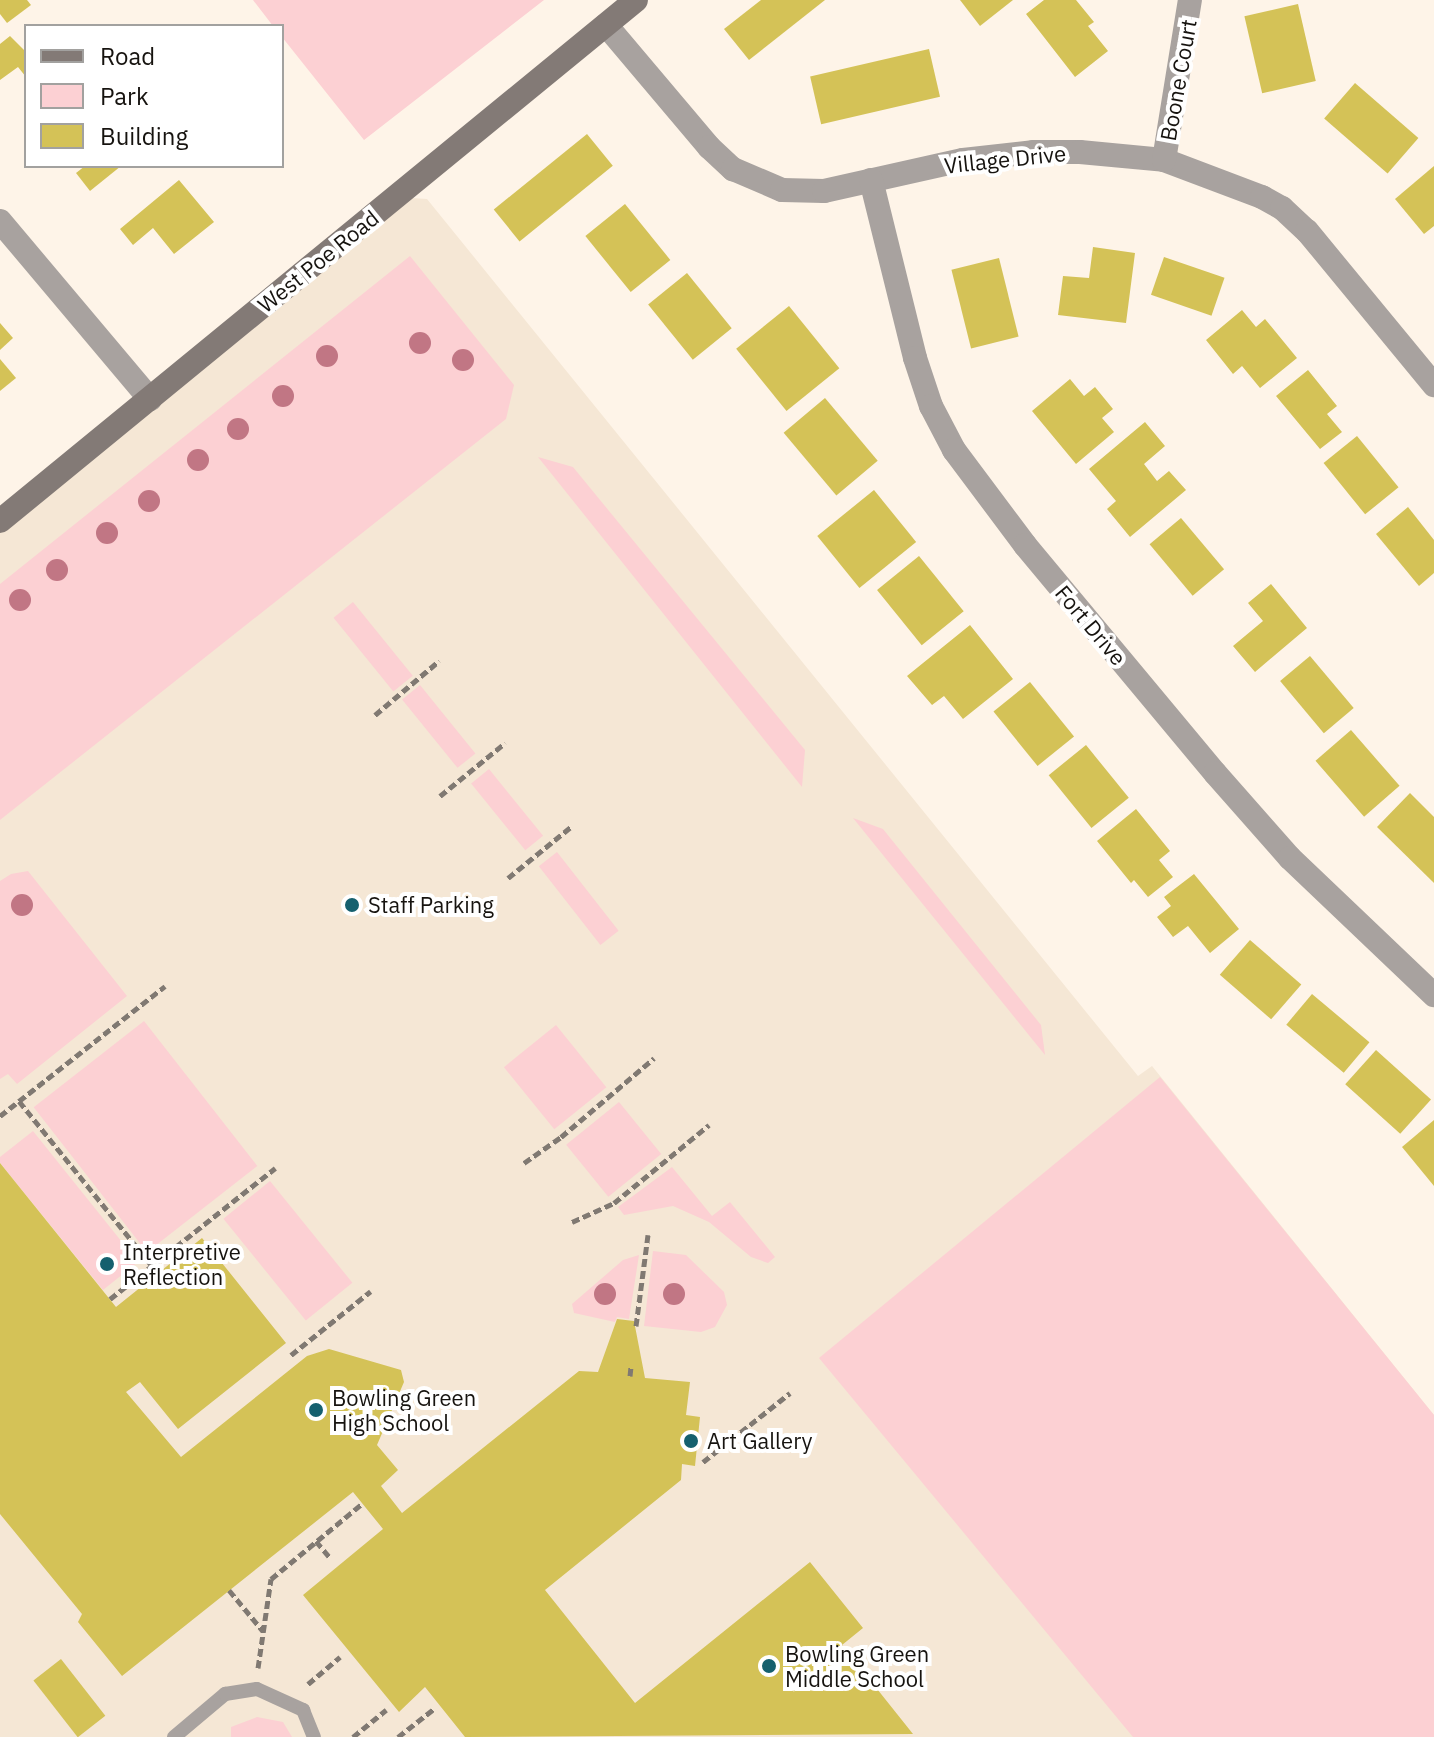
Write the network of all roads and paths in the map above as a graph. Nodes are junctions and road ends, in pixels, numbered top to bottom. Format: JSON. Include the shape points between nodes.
{"nodes":[{"id":1,"x":636,"y":0,"type":"edge"},
{"id":2,"x":1190,"y":0,"type":"edge"},
{"id":3,"x":606,"y":25,"type":"junction"},
{"id":4,"x":1164,"y":160,"type":"junction"},
{"id":5,"x":871,"y":180,"type":"junction"},
{"id":6,"x":0,"y":221,"type":"edge"},
{"id":7,"x":1434,"y":385,"type":"edge"},
{"id":8,"x":150,"y":399,"type":"junction"},
{"id":9,"x":0,"y":521,"type":"edge"},
{"id":10,"x":439,"y":661,"type":"dead end"},
{"id":11,"x":375,"y":715,"type":"dead end"},
{"id":12,"x":505,"y":743,"type":"dead end"},
{"id":13,"x":440,"y":796,"type":"dead end"},
{"id":14,"x":572,"y":826,"type":"dead end"},
{"id":15,"x":508,"y":878,"type":"dead end"},
{"id":16,"x":165,"y":986,"type":"dead end"},
{"id":17,"x":1434,"y":995,"type":"edge"},
{"id":18,"x":654,"y":1058,"type":"dead end"},
{"id":19,"x":19,"y":1101,"type":"junction"},
{"id":20,"x":0,"y":1116,"type":"edge"},
{"id":21,"x":709,"y":1125,"type":"dead end"},
{"id":22,"x":524,"y":1163,"type":"dead end"},
{"id":23,"x":275,"y":1168,"type":"dead end"},
{"id":24,"x":572,"y":1222,"type":"dead end"},
{"id":25,"x":648,"y":1235,"type":"dead end"},
{"id":26,"x":152,"y":1266,"type":"junction"},
{"id":27,"x":371,"y":1291,"type":"dead end"},
{"id":28,"x":110,"y":1299,"type":"dead end"},
{"id":29,"x":636,"y":1326,"type":"dead end"},
{"id":30,"x":291,"y":1355,"type":"dead end"},
{"id":31,"x":631,"y":1366,"type":"dead end"},
{"id":32,"x":630,"y":1376,"type":"dead end"},
{"id":33,"x":790,"y":1393,"type":"dead end"},
{"id":34,"x":703,"y":1462,"type":"dead end"},
{"id":35,"x":363,"y":1503,"type":"dead end"},
{"id":36,"x":316,"y":1541,"type":"junction"},
{"id":37,"x":331,"y":1559,"type":"dead end"},
{"id":38,"x":229,"y":1590,"type":"dead end"},
{"id":39,"x":264,"y":1632,"type":"junction"},
{"id":40,"x":340,"y":1657,"type":"dead end"},
{"id":41,"x":308,"y":1684,"type":"dead end"},
{"id":42,"x":257,"y":1689,"type":"junction"},
{"id":43,"x":435,"y":1708,"type":"dead end"},
{"id":44,"x":386,"y":1710,"type":"dead end"},
{"id":45,"x":174,"y":1737,"type":"edge"},
{"id":46,"x":314,"y":1737,"type":"edge"},
{"id":47,"x":353,"y":1737,"type":"edge"},
{"id":48,"x":398,"y":1737,"type":"edge"}],
"edges":[{"from":1,"to":3,"type":"main road","name":"West Poe Road"},
{"from":2,"to":4,"type":"street","name":"Boone Court"},
{"from":3,"to":5,"type":"street","name":"Village Drive","via":[[733,169],[782,190],[824,191]]},
{"from":3,"to":8,"type":"main road","name":"West Poe Road"},
{"from":4,"to":5,"type":"street","name":"Village Drive","via":[[1033,152],[963,160]]},
{"from":4,"to":7,"type":"street","name":"Village Drive","via":[[1282,208]]},
{"from":5,"to":17,"type":"street","name":"Fort Drive","via":[[915,358],[931,406],[954,450],[1025,545],[1233,794],[1290,858]]},
{"from":6,"to":8,"type":"street"},
{"from":8,"to":9,"type":"main road","name":"West Poe Road"},
{"from":10,"to":11,"type":"path"},
{"from":12,"to":13,"type":"path"},
{"from":14,"to":15,"type":"path"},
{"from":16,"to":19,"type":"path"},
{"from":18,"to":22,"type":"path"},
{"from":19,"to":20,"type":"path"},
{"from":19,"to":26,"type":"path"},
{"from":21,"to":24,"type":"path","via":[[614,1203]]},
{"from":23,"to":26,"type":"path"},
{"from":25,"to":29,"type":"path"},
{"from":26,"to":28,"type":"path"},
{"from":27,"to":30,"type":"path"},
{"from":31,"to":32,"type":"path"},
{"from":33,"to":34,"type":"path"},
{"from":35,"to":36,"type":"path"},
{"from":36,"to":37,"type":"path"},
{"from":36,"to":39,"type":"path","via":[[271,1579]]},
{"from":38,"to":39,"type":"path"},
{"from":39,"to":42,"type":"path"},
{"from":40,"to":41,"type":"path"},
{"from":42,"to":45,"type":"lane","via":[[225,1694]]},
{"from":42,"to":46,"type":"lane","via":[[303,1710]]},
{"from":43,"to":48,"type":"path"},
{"from":44,"to":47,"type":"path"}]}
